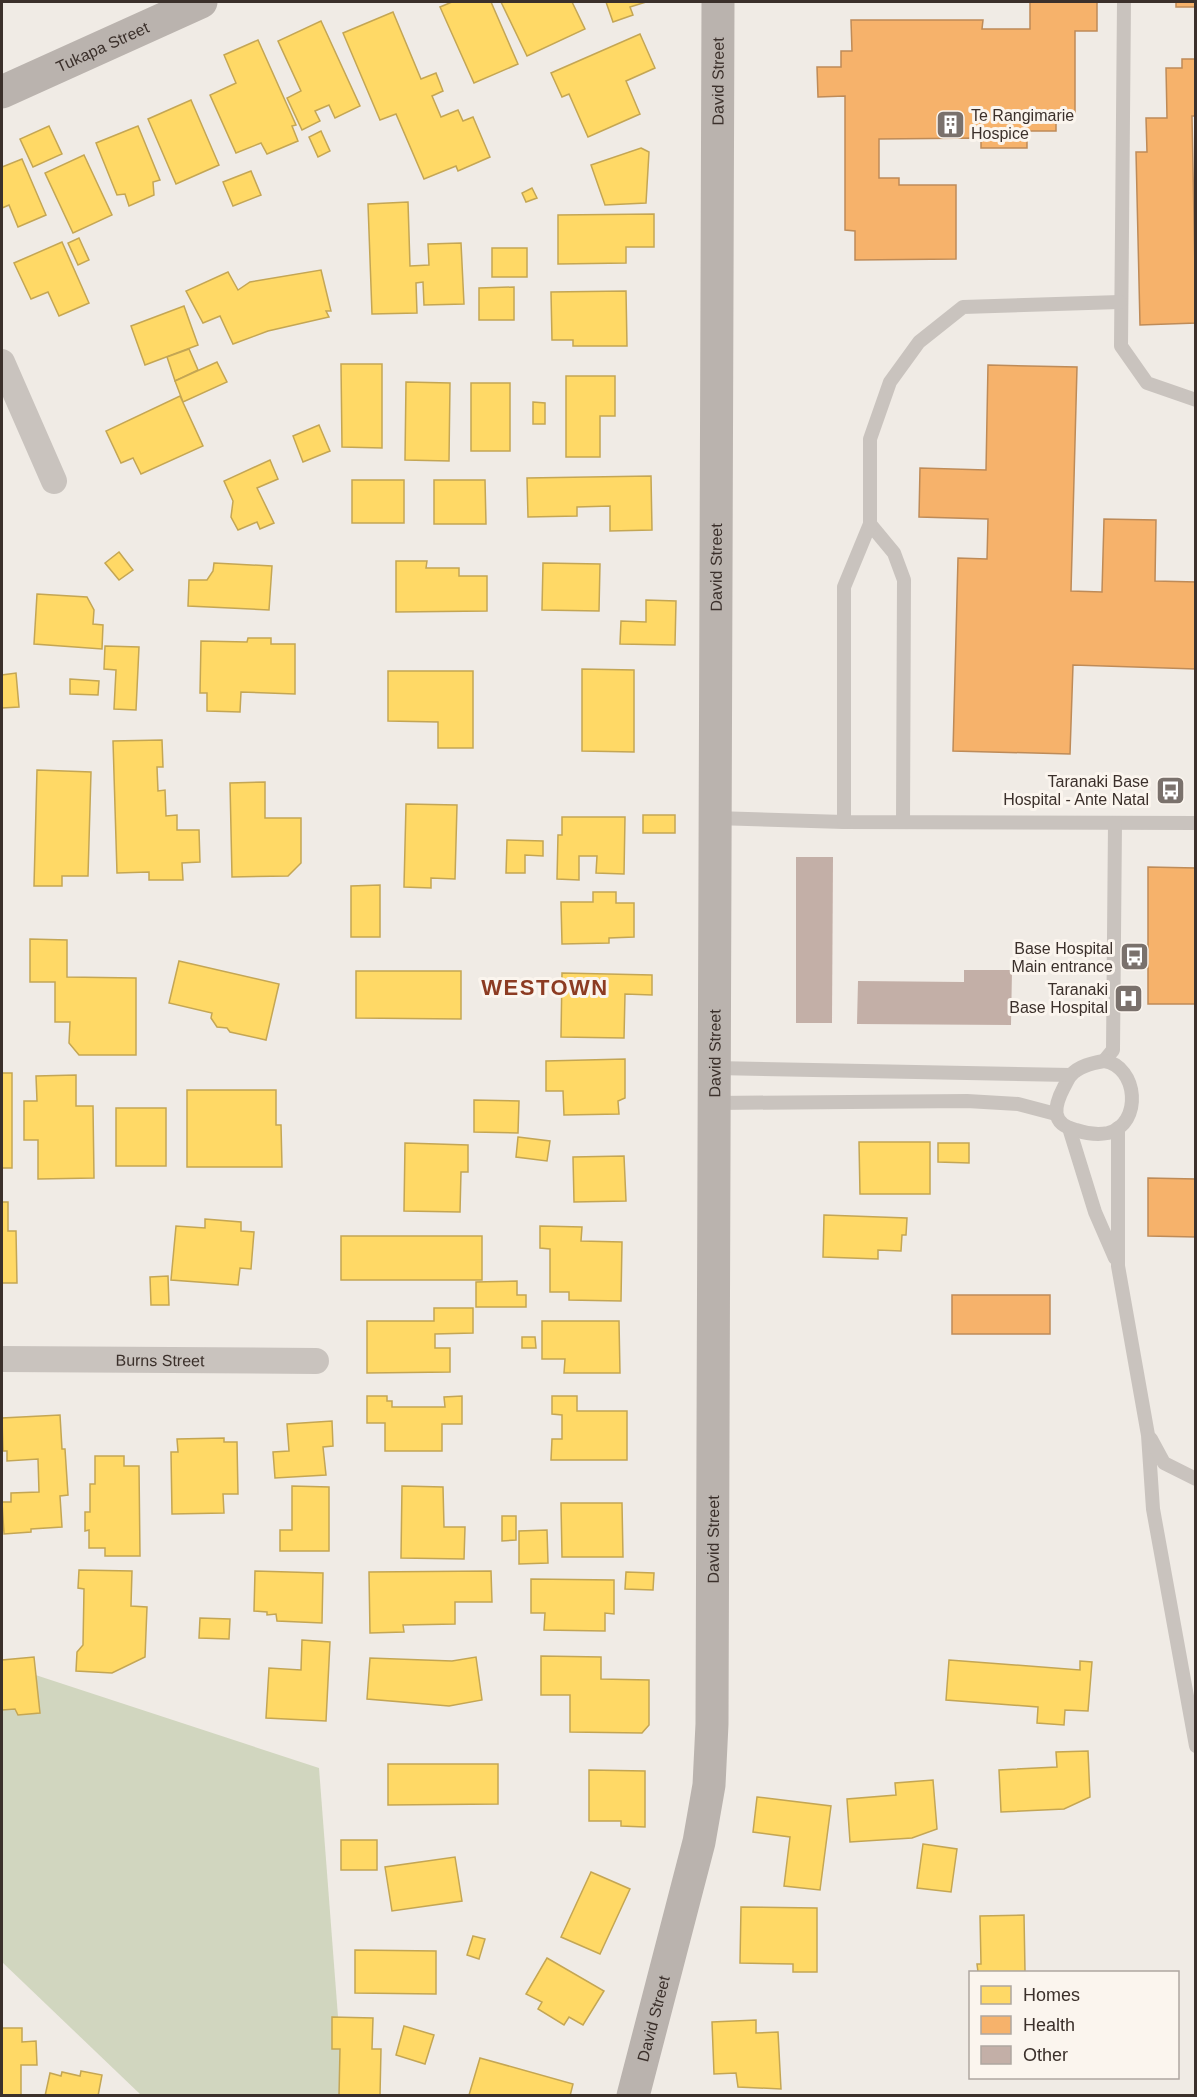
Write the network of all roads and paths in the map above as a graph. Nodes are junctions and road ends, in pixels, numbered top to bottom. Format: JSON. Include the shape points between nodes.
{"nodes":[{"id":1,"x":201,"y":2,"type":"edge"},
{"id":2,"x":718,"y":2,"type":"edge"},
{"id":3,"x":1124,"y":2,"type":"edge"},
{"id":4,"x":2,"y":92,"type":"edge"},
{"id":5,"x":1120,"y":302,"type":"junction"},
{"id":6,"x":2,"y":362,"type":"edge"},
{"id":7,"x":1196,"y":400,"type":"edge"},
{"id":8,"x":54,"y":481,"type":"dead end"},
{"id":9,"x":870,"y":524,"type":"junction"},
{"id":10,"x":713,"y":818,"type":"junction"},
{"id":11,"x":844,"y":822,"type":"junction"},
{"id":12,"x":903,"y":822,"type":"junction"},
{"id":13,"x":1115,"y":823,"type":"junction"},
{"id":14,"x":1196,"y":823,"type":"edge"},
{"id":15,"x":1104,"y":1061,"type":"junction"},
{"id":16,"x":715,"y":1068,"type":"junction"},
{"id":17,"x":1071,"y":1075,"type":"junction"},
{"id":18,"x":715,"y":1103,"type":"junction"},
{"id":19,"x":1056,"y":1114,"type":"junction"},
{"id":20,"x":1069,"y":1128,"type":"junction"},
{"id":21,"x":1118,"y":1128,"type":"junction"},
{"id":22,"x":1118,"y":1266,"type":"junction"},
{"id":23,"x":2,"y":1359,"type":"edge"},
{"id":24,"x":316,"y":1361,"type":"dead end"},
{"id":25,"x":1148,"y":1435,"type":"junction"},
{"id":26,"x":1196,"y":1479,"type":"edge"},
{"id":27,"x":1196,"y":1746,"type":"edge"},
{"id":28,"x":633,"y":2096,"type":"edge"}],
"edges":[{"from":1,"to":4,"type":"street","name":"Tukapa Street"},
{"from":2,"to":10,"type":"street","name":"David Street"},
{"from":3,"to":5,"type":"lane"},
{"from":5,"to":7,"type":"lane","via":[[1121,346],[1147,384]]},
{"from":5,"to":9,"type":"lane","via":[[963,307],[919,342],[890,382],[870,439]]},
{"from":6,"to":8,"type":"street"},
{"from":9,"to":11,"type":"lane","via":[[844,587]]},
{"from":9,"to":12,"type":"lane","via":[[894,553],[904,580]]},
{"from":10,"to":11,"type":"lane"},
{"from":10,"to":16,"type":"street","name":"David Street"},
{"from":11,"to":12,"type":"lane"},
{"from":12,"to":13,"type":"lane"},
{"from":13,"to":14,"type":"lane"},
{"from":13,"to":15,"type":"lane","via":[[1113,1050]]},
{"from":15,"to":17,"type":"lane","via":[[1081,1067]]},
{"from":15,"to":21,"type":"lane","via":[[1123,1069],[1130,1082],[1131,1106]]},
{"from":16,"to":17,"type":"lane"},
{"from":16,"to":18,"type":"street","name":"David Street"},
{"from":17,"to":19,"type":"lane","via":[[1059,1096]]},
{"from":18,"to":19,"type":"lane","via":[[967,1101],[1018,1104]]},
{"from":18,"to":28,"type":"street","name":"David Street","via":[[709,1785],[699,1842]]},
{"from":19,"to":20,"type":"lane"},
{"from":20,"to":21,"type":"lane","via":[[1108,1133]]},
{"from":20,"to":22,"type":"lane","via":[[1095,1212]]},
{"from":21,"to":22,"type":"lane"},
{"from":22,"to":25,"type":"lane"},
{"from":23,"to":24,"type":"street","name":"Burns Street"},
{"from":25,"to":26,"type":"lane","via":[[1164,1463]]},
{"from":25,"to":27,"type":"lane","via":[[1153,1509]]}]}
